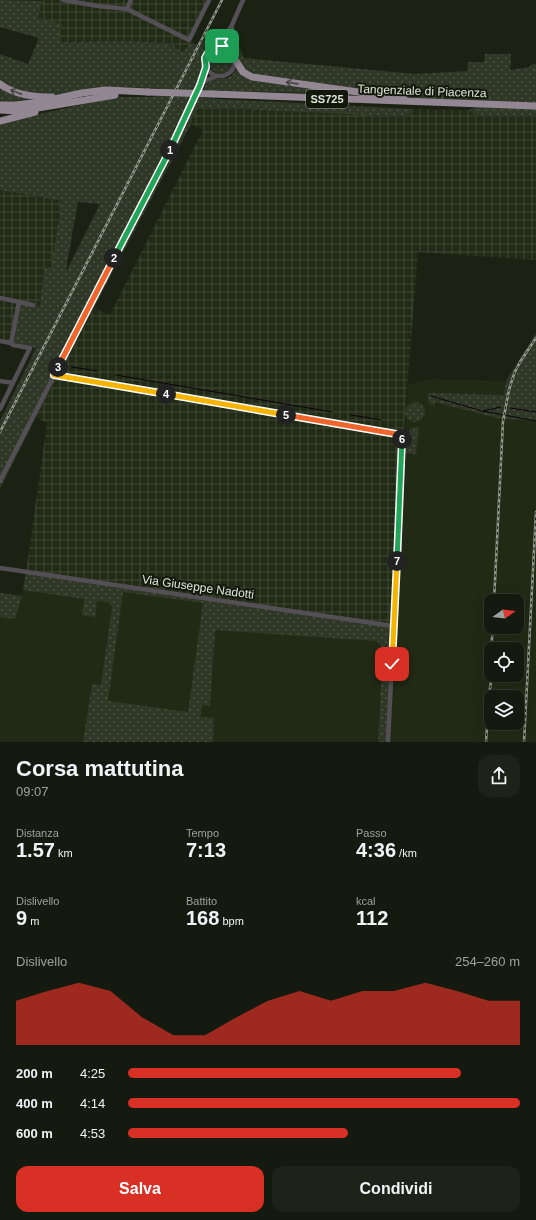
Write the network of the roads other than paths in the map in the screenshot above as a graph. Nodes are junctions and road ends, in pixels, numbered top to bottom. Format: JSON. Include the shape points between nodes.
{"nodes":[{"id":1,"x":63,"y":0,"type":"edge"},
{"id":2,"x":131,"y":0,"type":"edge"},
{"id":3,"x":209,"y":0,"type":"edge"},
{"id":4,"x":243,"y":0,"type":"edge"},
{"id":5,"x":127,"y":9,"type":"junction"},
{"id":6,"x":232,"y":25,"type":"junction"},
{"id":7,"x":219,"y":46,"type":"junction"},
{"id":8,"x":230,"y":49,"type":"junction"},
{"id":9,"x":236,"y":61,"type":"junction"},
{"id":10,"x":206,"y":67,"type":"junction"},
{"id":11,"x":217,"y":76,"type":"junction"},
{"id":12,"x":0,"y":84,"type":"edge"},
{"id":13,"x":200,"y":85,"type":"junction"},
{"id":14,"x":139,"y":92,"type":"junction"},
{"id":15,"x":82,"y":93,"type":"junction"},
{"id":16,"x":442,"y":103,"type":"junction"},
{"id":17,"x":65,"y":104,"type":"junction"},
{"id":18,"x":0,"y":105,"type":"edge"},
{"id":19,"x":536,"y":106,"type":"edge"},
{"id":20,"x":0,"y":110,"type":"edge"},
{"id":21,"x":0,"y":121,"type":"edge"},
{"id":22,"x":0,"y":298,"type":"edge"},
{"id":23,"x":19,"y":302,"type":"junction"},
{"id":24,"x":33,"y":305,"type":"dead end"},
{"id":25,"x":0,"y":341,"type":"edge"},
{"id":26,"x":11,"y":343,"type":"junction"},
{"id":27,"x":54,"y":375,"type":"junction"},
{"id":28,"x":0,"y":381,"type":"edge"},
{"id":29,"x":13,"y":383,"type":"junction"},
{"id":30,"x":0,"y":409,"type":"edge"},
{"id":31,"x":0,"y":481,"type":"edge"},
{"id":32,"x":0,"y":568,"type":"edge"},
{"id":33,"x":394,"y":626,"type":"junction"},
{"id":34,"x":388,"y":742,"type":"edge"}],
"edges":[{"from":1,"to":5,"type":"street"},
{"from":2,"to":5,"type":"street"},
{"from":3,"to":5,"type":"street","via":[[189,40]]},
{"from":4,"to":6,"type":"street"},
{"from":6,"to":7,"type":"street"},
{"from":6,"to":8,"type":"street"},
{"from":7,"to":8,"type":"street"},
{"from":7,"to":10,"type":"street","via":[[213,47],[207,54]]},
{"from":8,"to":9,"type":"street"},
{"from":9,"to":11,"type":"street","via":[[230,73]]},
{"from":16,"to":9,"type":"highway","one_way":true,"via":[[424,98],[379,95],[252,77],[243,72]]},
{"from":10,"to":11,"type":"street"},
{"from":10,"to":13,"type":"street"},
{"from":11,"to":13,"type":"street"},
{"from":15,"to":12,"type":"highway","one_way":true,"via":[[35,97],[19,94]]},
{"from":13,"to":27,"type":"street"},
{"from":14,"to":15,"type":"highway","name":"Tangenziale di Piacenza","via":[[106,90]]},
{"from":14,"to":16,"type":"highway","name":"Tangenziale di Piacenza","number":"SS725","bridge":true},
{"from":14,"to":17,"type":"highway","name":"Tangenziale di Piacenza","via":[[106,95]]},
{"from":15,"to":18,"type":"highway","name":"Tangenziale di Piacenza","via":[[41,102]]},
{"from":16,"to":19,"type":"highway","name":"Tangenziale di Piacenza","number":"SS725"},
{"from":17,"to":20,"type":"highway","name":"Tangenziale di Piacenza","via":[[18,111]]},
{"from":17,"to":21,"type":"highway"},
{"from":22,"to":23,"type":"street"},
{"from":23,"to":24,"type":"street"},
{"from":23,"to":26,"type":"street"},
{"from":25,"to":26,"type":"street"},
{"from":26,"to":29,"type":"street","via":[[30,348]]},
{"from":27,"to":31,"type":"street"},
{"from":27,"to":33,"type":"street","via":[[402,435]]},
{"from":28,"to":29,"type":"street"},
{"from":29,"to":30,"type":"street"},
{"from":32,"to":33,"type":"street","name":"Via Giuseppe Nadotti"},
{"from":33,"to":34,"type":"street"}]}
